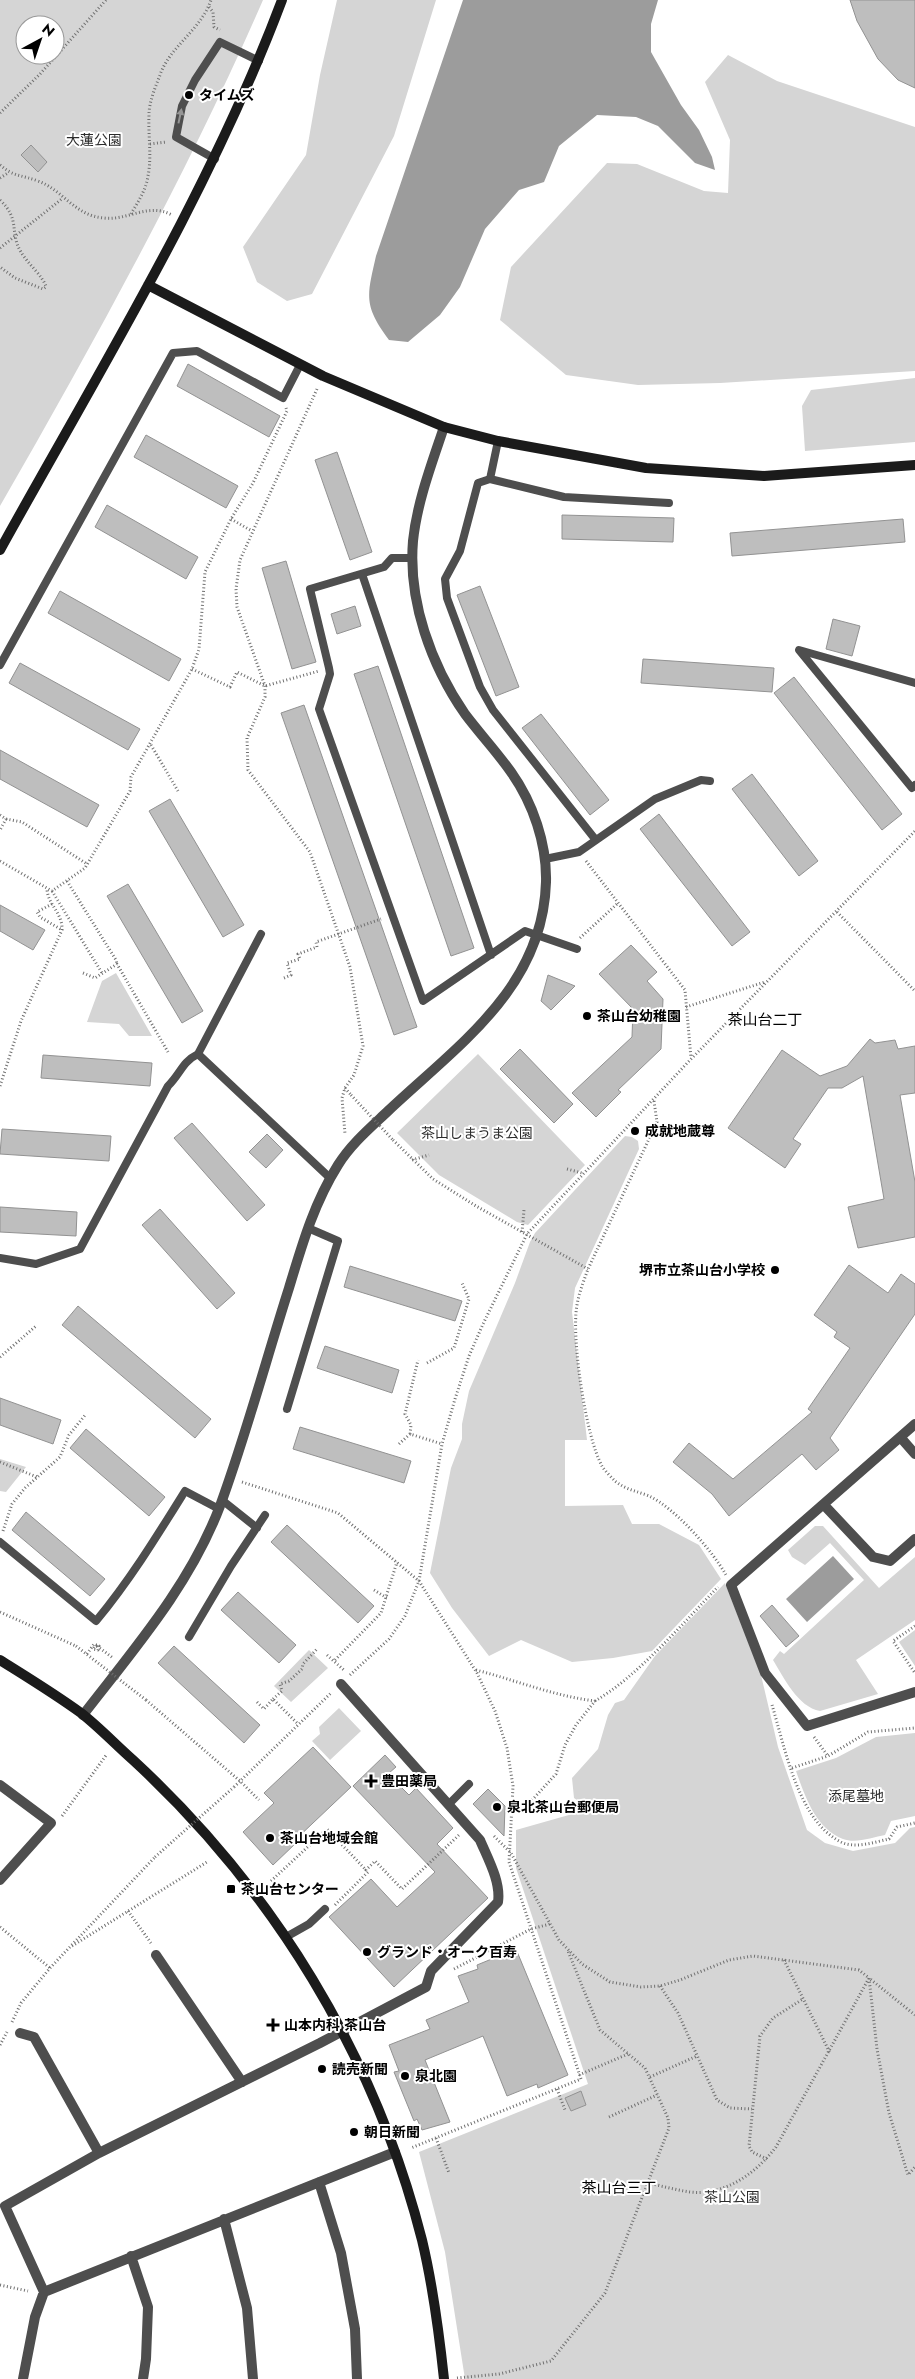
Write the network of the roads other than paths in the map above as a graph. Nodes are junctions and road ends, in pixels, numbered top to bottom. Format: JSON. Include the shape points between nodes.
{"nodes":[{"id":1,"x":282,"y":0,"type":"edge"},
{"id":2,"x":259,"y":61,"type":"junction"},
{"id":3,"x":215,"y":159,"type":"junction"},
{"id":4,"x":148,"y":285,"type":"junction"},
{"id":5,"x":300,"y":365,"type":"junction"},
{"id":6,"x":444,"y":427,"type":"junction"},
{"id":7,"x":498,"y":440,"type":"junction"},
{"id":8,"x":915,"y":465,"type":"edge"},
{"id":9,"x":490,"y":479,"type":"junction"},
{"id":10,"x":669,"y":503,"type":"dead end"},
{"id":11,"x":0,"y":550,"type":"edge"},
{"id":12,"x":413,"y":558,"type":"junction"},
{"id":13,"x":362,"y":574,"type":"junction"},
{"id":14,"x":0,"y":665,"type":"edge"},
{"id":15,"x":915,"y":683,"type":"edge"},
{"id":16,"x":710,"y":781,"type":"dead end"},
{"id":17,"x":915,"y":785,"type":"edge"},
{"id":18,"x":595,"y":839,"type":"junction"},
{"id":19,"x":545,"y":859,"type":"junction"},
{"id":20,"x":261,"y":934,"type":"dead end"},
{"id":21,"x":538,"y":935,"type":"junction"},
{"id":22,"x":574,"y":948,"type":"road end"},
{"id":23,"x":491,"y":956,"type":"junction"},
{"id":24,"x":198,"y":1054,"type":"junction"},
{"id":25,"x":330,"y":1178,"type":"junction"},
{"id":26,"x":308,"y":1228,"type":"junction"},
{"id":27,"x":0,"y":1258,"type":"edge"},
{"id":28,"x":287,"y":1409,"type":"dead end"},
{"id":29,"x":915,"y":1424,"type":"edge"},
{"id":30,"x":901,"y":1438,"type":"junction"},
{"id":31,"x":915,"y":1454,"type":"edge"},
{"id":32,"x":220,"y":1504,"type":"junction"},
{"id":33,"x":824,"y":1505,"type":"junction"},
{"id":34,"x":266,"y":1515,"type":"dead end"},
{"id":35,"x":257,"y":1528,"type":"junction"},
{"id":36,"x":915,"y":1539,"type":"edge"},
{"id":37,"x":0,"y":1540,"type":"edge"},
{"id":38,"x":188,"y":1638,"type":"dead end"},
{"id":39,"x":0,"y":1660,"type":"edge"},
{"id":40,"x":341,"y":1684,"type":"dead end"},
{"id":41,"x":915,"y":1692,"type":"edge"},
{"id":42,"x":83,"y":1714,"type":"junction"},
{"id":43,"x":469,"y":1784,"type":"dead end"},
{"id":44,"x":0,"y":1785,"type":"edge"},
{"id":45,"x":449,"y":1804,"type":"junction"},
{"id":46,"x":0,"y":1880,"type":"edge"},
{"id":47,"x":325,"y":1909,"type":"dead end"},
{"id":48,"x":286,"y":1937,"type":"junction"},
{"id":49,"x":155,"y":1951,"type":"road end"},
{"id":50,"x":343,"y":2030,"type":"junction"},
{"id":51,"x":20,"y":2033,"type":"dead end"},
{"id":52,"x":242,"y":2082,"type":"junction"},
{"id":53,"x":395,"y":2152,"type":"junction"},
{"id":54,"x":99,"y":2153,"type":"junction"},
{"id":55,"x":319,"y":2182,"type":"junction"},
{"id":56,"x":224,"y":2219,"type":"junction"},
{"id":57,"x":131,"y":2256,"type":"junction"},
{"id":58,"x":44,"y":2292,"type":"junction"},
{"id":59,"x":23,"y":2379,"type":"edge"},
{"id":60,"x":143,"y":2379,"type":"edge"},
{"id":61,"x":254,"y":2379,"type":"edge"},
{"id":62,"x":357,"y":2379,"type":"edge"},
{"id":63,"x":444,"y":2379,"type":"edge"}],
"edges":[{"from":1,"to":2,"type":"street"},
{"from":2,"to":3,"type":"street"},
{"from":3,"to":2,"type":"lane","one_way":true,"via":[[176,137],[182,106],[220,42]]},
{"from":3,"to":4,"type":"street"},
{"from":4,"to":5,"type":"street"},
{"from":4,"to":11,"type":"street"},
{"from":5,"to":6,"type":"street"},
{"from":5,"to":14,"type":"lane","via":[[283,398],[197,351],[173,353]]},
{"from":6,"to":7,"type":"street"},
{"from":6,"to":12,"type":"street","via":[[418,510]]},
{"from":7,"to":8,"type":"street","via":[[646,468],[764,476]]},
{"from":7,"to":9,"type":"lane"},
{"from":9,"to":10,"type":"lane","via":[[564,497]]},
{"from":9,"to":18,"type":"lane","via":[[478,483],[460,551],[445,579],[448,598],[480,687],[493,710]]},
{"from":12,"to":13,"type":"lane","via":[[392,558],[384,567]]},
{"from":12,"to":19,"type":"street","via":[[420,616],[446,685],[513,774],[526,799]]},
{"from":13,"to":23,"type":"lane"},
{"from":13,"to":23,"type":"lane","via":[[310,589],[330,674],[319,709],[424,1001]]},
{"from":15,"to":17,"type":"lane","via":[[799,650],[912,788]]},
{"from":16,"to":18,"type":"lane","via":[[701,780],[655,799]]},
{"from":18,"to":19,"type":"lane","via":[[579,852]]},
{"from":19,"to":21,"type":"street","via":[[545,909]]},
{"from":20,"to":24,"type":"lane"},
{"from":21,"to":22,"type":"lane"},
{"from":21,"to":23,"type":"lane","via":[[525,931]]},
{"from":21,"to":25,"type":"street","via":[[518,980],[494,1011],[355,1143]]},
{"from":24,"to":25,"type":"lane"},
{"from":24,"to":27,"type":"lane","via":[[186,1060],[168,1086],[80,1249],[36,1264]]},
{"from":25,"to":26,"type":"street"},
{"from":26,"to":28,"type":"lane","via":[[338,1241]]},
{"from":26,"to":32,"type":"street"},
{"from":29,"to":30,"type":"street"},
{"from":30,"to":31,"type":"street"},
{"from":30,"to":33,"type":"street"},
{"from":32,"to":35,"type":"lane"},
{"from":32,"to":37,"type":"lane","via":[[185,1491],[121,1591],[96,1621]]},
{"from":32,"to":42,"type":"street","via":[[199,1552],[171,1601]]},
{"from":33,"to":36,"type":"street","via":[[873,1557],[890,1561]]},
{"from":33,"to":41,"type":"street","via":[[729,1581],[765,1673],[807,1726]]},
{"from":34,"to":35,"type":"lane"},
{"from":35,"to":38,"type":"lane"},
{"from":39,"to":42,"type":"street"},
{"from":40,"to":45,"type":"street"},
{"from":42,"to":48,"type":"street","via":[[162,1787],[219,1847]]},
{"from":43,"to":45,"type":"lane"},
{"from":44,"to":46,"type":"street","via":[[51,1823]]},
{"from":45,"to":50,"type":"street","via":[[480,1840],[491,1864],[499,1893],[498,1902],[431,1971],[426,1987]]},
{"from":47,"to":48,"type":"lane","via":[[309,1924]]},
{"from":48,"to":50,"type":"street"},
{"from":49,"to":52,"type":"street"},
{"from":50,"to":52,"type":"street"},
{"from":50,"to":53,"type":"street"},
{"from":51,"to":54,"type":"street","via":[[34,2037]]},
{"from":52,"to":54,"type":"street"},
{"from":53,"to":55,"type":"street"},
{"from":53,"to":63,"type":"street","via":[[424,2250]]},
{"from":54,"to":58,"type":"street","via":[[5,2206]]},
{"from":55,"to":56,"type":"street"},
{"from":55,"to":62,"type":"street","via":[[341,2253],[355,2329]]},
{"from":56,"to":57,"type":"street"},
{"from":56,"to":61,"type":"street","via":[[247,2308]]},
{"from":57,"to":58,"type":"street"},
{"from":57,"to":60,"type":"street","via":[[148,2307]]},
{"from":58,"to":59,"type":"street","via":[[35,2317]]}]}
